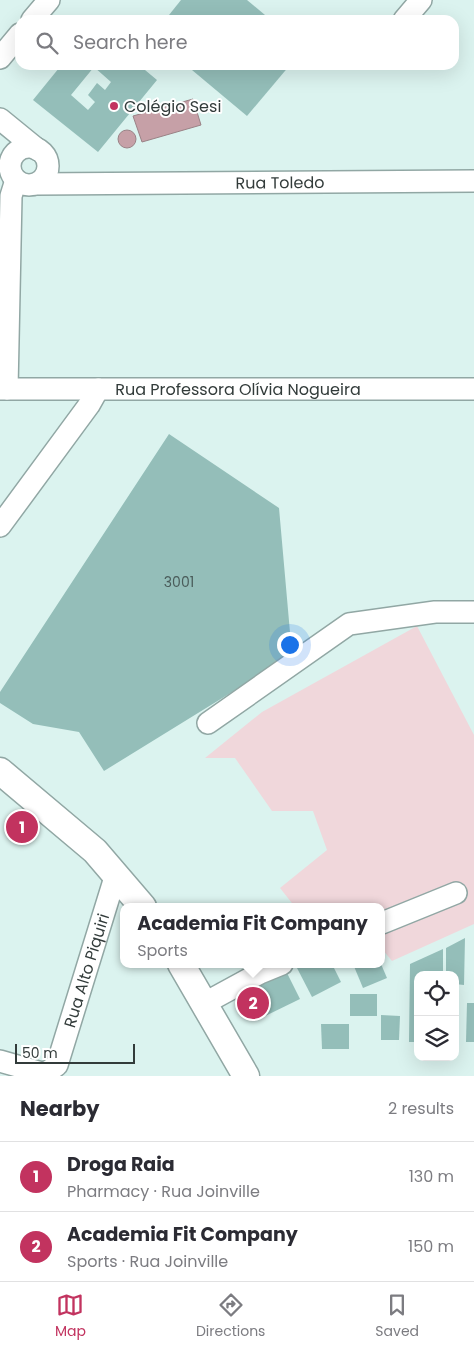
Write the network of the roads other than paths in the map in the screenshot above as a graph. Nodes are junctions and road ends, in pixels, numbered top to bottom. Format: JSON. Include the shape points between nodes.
{"nodes":[{"id":1,"x":49,"y":0,"type":"edge"},
{"id":2,"x":421,"y":0,"type":"edge"},
{"id":3,"x":36,"y":15,"type":"edge"},
{"id":4,"x":408,"y":15,"type":"edge"},
{"id":5,"x":15,"y":40,"type":"edge"},
{"id":6,"x":0,"y":58,"type":"edge"},
{"id":7,"x":5,"y":123,"type":"edge"},
{"id":8,"x":40,"y":151,"type":"junction"},
{"id":9,"x":13,"y":173,"type":"edge"},
{"id":10,"x":474,"y":181,"type":"edge"},
{"id":11,"x":85,"y":183,"type":"junction"},
{"id":12,"x":3,"y":389,"type":"edge"},
{"id":13,"x":98,"y":389,"type":"junction"},
{"id":14,"x":474,"y":389,"type":"edge"},
{"id":15,"x":0,"y":526,"type":"edge"},
{"id":16,"x":474,"y":612,"type":"edge"},
{"id":17,"x":208,"y":723,"type":"dead end"},
{"id":18,"x":0,"y":771,"type":"edge"},
{"id":19,"x":116,"y":874,"type":"junction"},
{"id":20,"x":456,"y":893,"type":"dead end"},
{"id":21,"x":140,"y":903,"type":"edge"},
{"id":22,"x":385,"y":923,"type":"edge"},
{"id":23,"x":183,"y":968,"type":"edge"},
{"id":24,"x":272,"y":968,"type":"edge"},
{"id":25,"x":205,"y":1003,"type":"junction"},
{"id":26,"x":0,"y":1061,"type":"edge"},
{"id":27,"x":246,"y":1076,"type":"edge"}],
"edges":[{"from":1,"to":3,"type":"street"},
{"from":2,"to":4,"type":"street"},
{"from":5,"to":6,"type":"street"},
{"from":7,"to":8,"type":"street"},
{"from":7,"to":9,"type":"street","via":[[14,144]]},
{"from":8,"to":9,"type":"street","via":[[27,148],[16,153]]},
{"from":8,"to":9,"type":"street","via":[[48,164],[42,181]]},
{"from":8,"to":11,"type":"street"},
{"from":9,"to":11,"type":"street","name":"Rua Toledo"},
{"from":9,"to":12,"type":"street"},
{"from":10,"to":11,"type":"street","name":"Rua Toledo"},
{"from":12,"to":13,"type":"street","name":"Rua Professora Olívia Nogueira"},
{"from":13,"to":14,"type":"street","name":"Rua Professora Olívia Nogueira"},
{"from":13,"to":15,"type":"street"},
{"from":16,"to":17,"type":"street","via":[[435,612],[349,624]]},
{"from":18,"to":19,"type":"main road","via":[[70,829]]},
{"from":19,"to":21,"type":"main road"},
{"from":19,"to":26,"type":"street","name":"Rua Alto Piquiri","via":[[57,1065],[42,1073]]},
{"from":20,"to":22,"type":"street"},
{"from":23,"to":25,"type":"main road"},
{"from":24,"to":25,"type":"street"},
{"from":25,"to":27,"type":"main road"}]}
